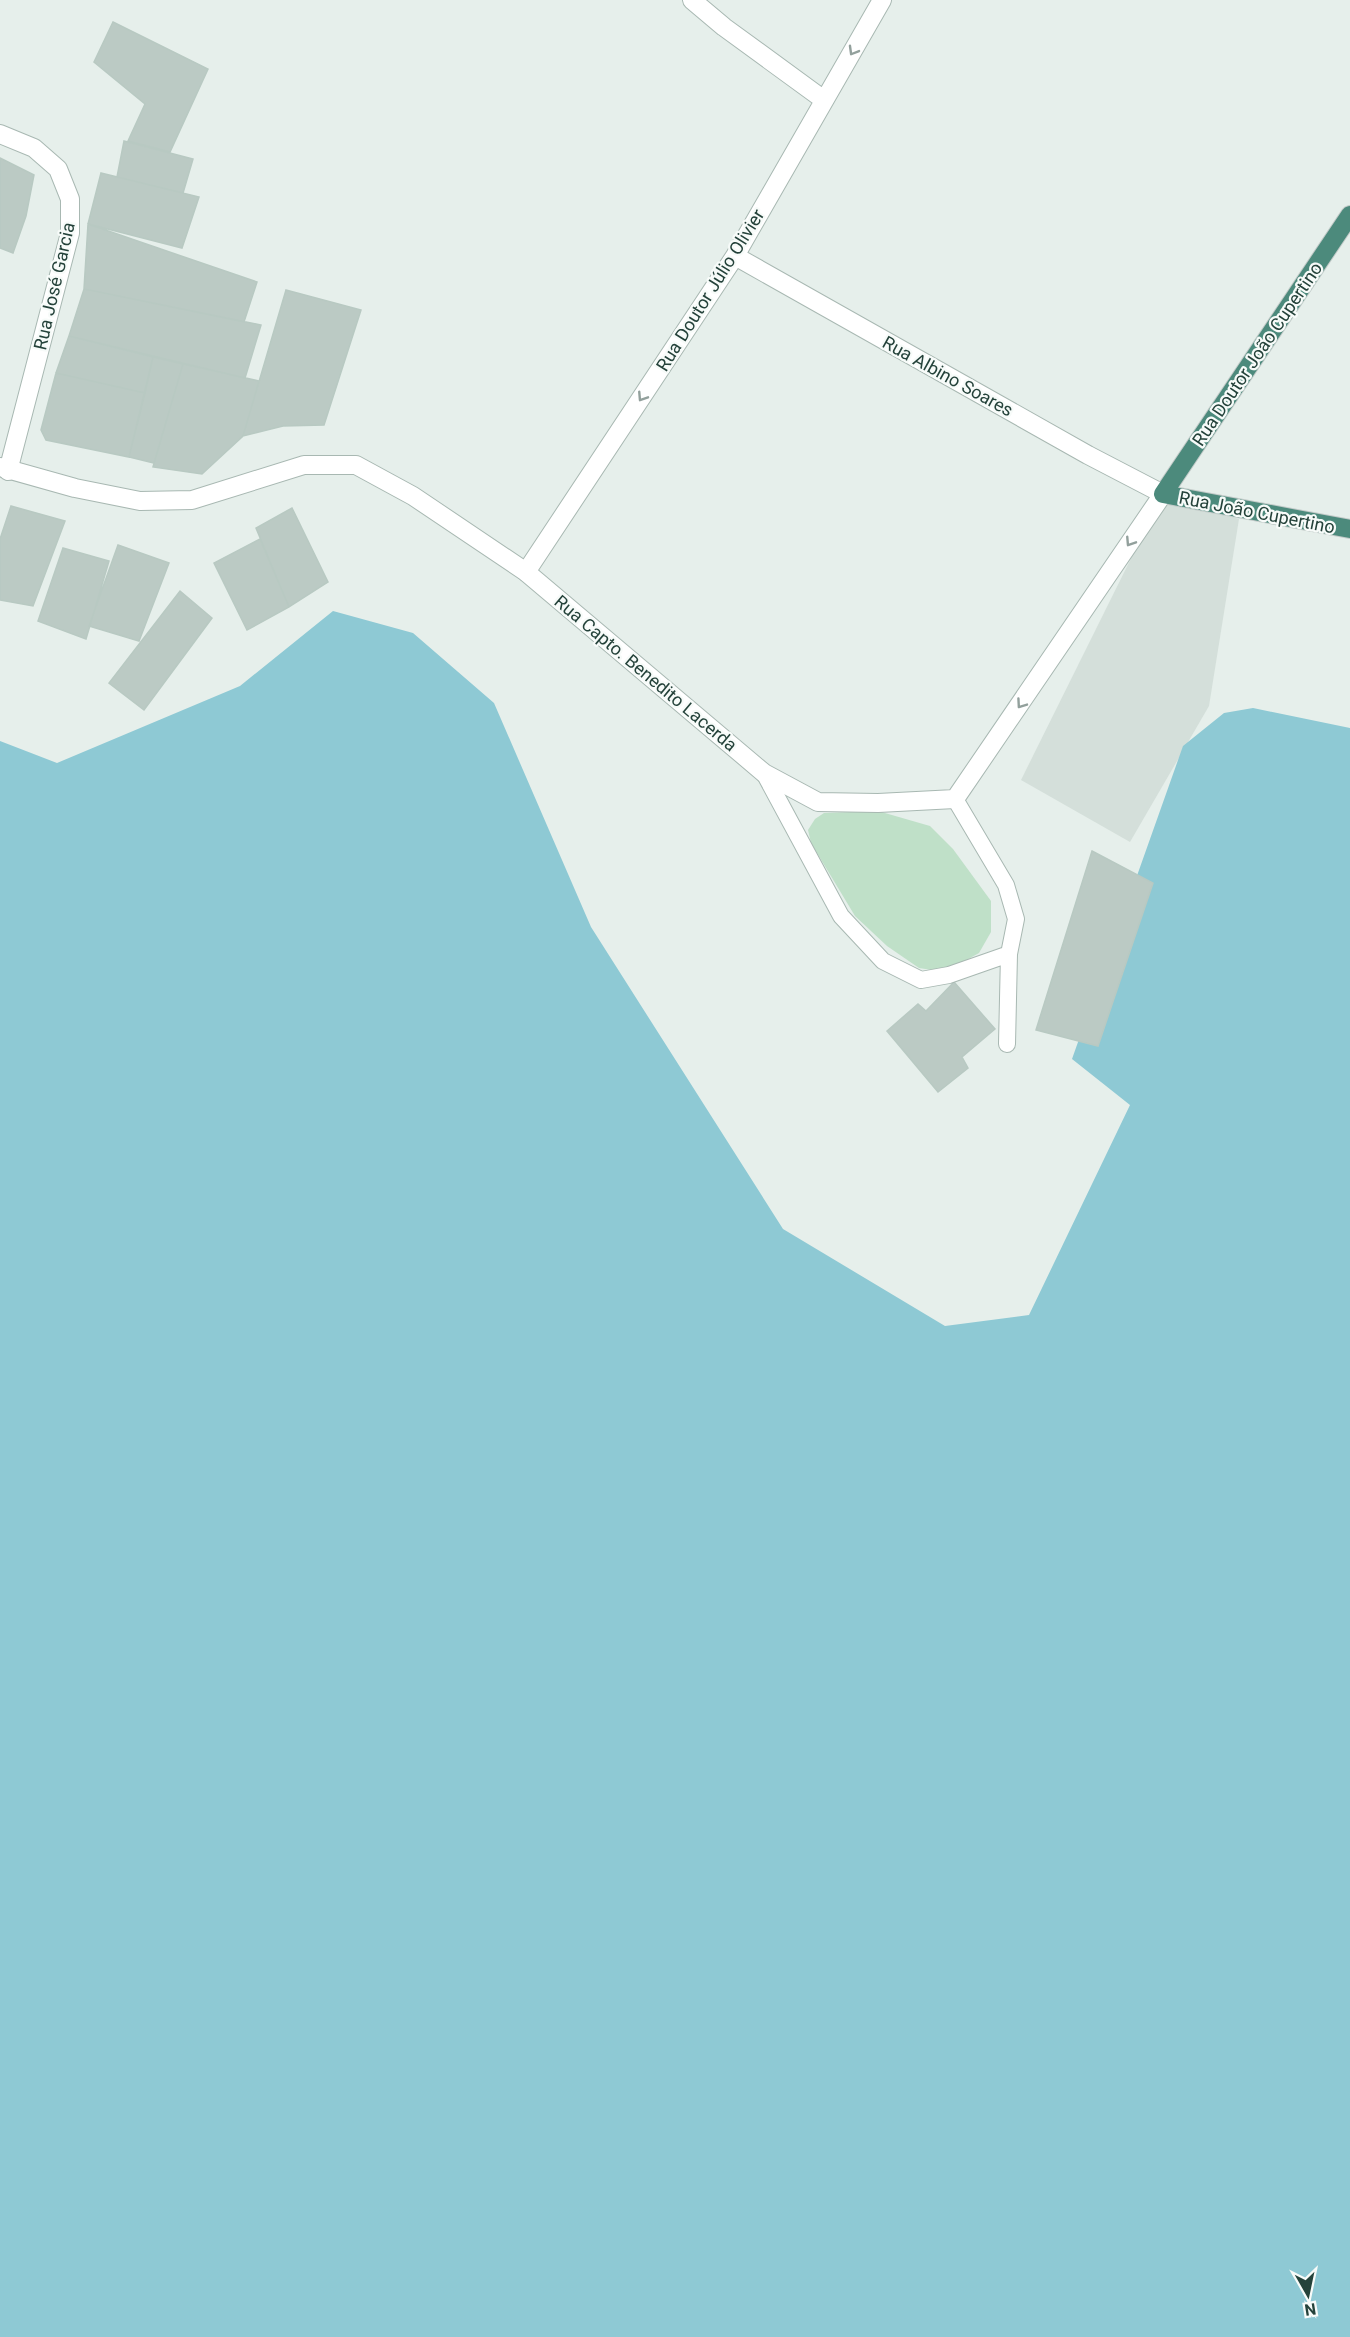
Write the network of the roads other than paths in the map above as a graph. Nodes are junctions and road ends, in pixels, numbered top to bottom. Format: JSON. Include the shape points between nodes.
{"nodes":[{"id":1,"x":692,"y":0,"type":"edge"},
{"id":2,"x":882,"y":0,"type":"edge"},
{"id":3,"x":824,"y":100,"type":"junction"},
{"id":4,"x":0,"y":134,"type":"edge"},
{"id":5,"x":1350,"y":215,"type":"edge"},
{"id":6,"x":735,"y":256,"type":"junction"},
{"id":7,"x":4,"y":469,"type":"edge"},
{"id":8,"x":1163,"y":494,"type":"junction"},
{"id":9,"x":1350,"y":529,"type":"edge"},
{"id":10,"x":526,"y":572,"type":"junction"},
{"id":11,"x":764,"y":772,"type":"junction"},
{"id":12,"x":955,"y":799,"type":"junction"},
{"id":13,"x":1008,"y":954,"type":"junction"},
{"id":14,"x":1007,"y":1044,"type":"dead end"}],
"edges":[{"from":1,"to":3,"type":"street"},
{"from":2,"to":3,"type":"street","name":"Rua Doutor Júlio Olivier","one_way":true},
{"from":3,"to":6,"type":"street","name":"Rua Doutor Júlio Olivier"},
{"from":4,"to":7,"type":"street","name":"Rua José Garcia","via":[[34,148],[58,169],[70,199],[70,233]]},
{"from":5,"to":8,"type":"highway","name":"Rua Doutor João Cupertino"},
{"from":6,"to":8,"type":"street","name":"Rua Albino Soares"},
{"from":6,"to":10,"type":"street","name":"Rua Doutor Júlio Olivier","one_way":true},
{"from":7,"to":10,"type":"street","name":"Rua Capto. Benedito Lacerda","via":[[140,501],[192,500],[304,465],[356,465],[413,496]]},
{"from":8,"to":9,"type":"highway","name":"Rua João Cupertino"},
{"from":8,"to":12,"type":"street","one_way":true},
{"from":10,"to":11,"type":"street","name":"Rua Capto. Benedito Lacerda"},
{"from":11,"to":12,"type":"street","name":"Rua Capto. Benedito Lacerda","via":[[818,802]]},
{"from":11,"to":13,"type":"lane","via":[[840,916],[883,961],[921,980],[949,975]]},
{"from":12,"to":13,"type":"lane","via":[[1006,885],[1016,919]]},
{"from":13,"to":14,"type":"lane"}]}
